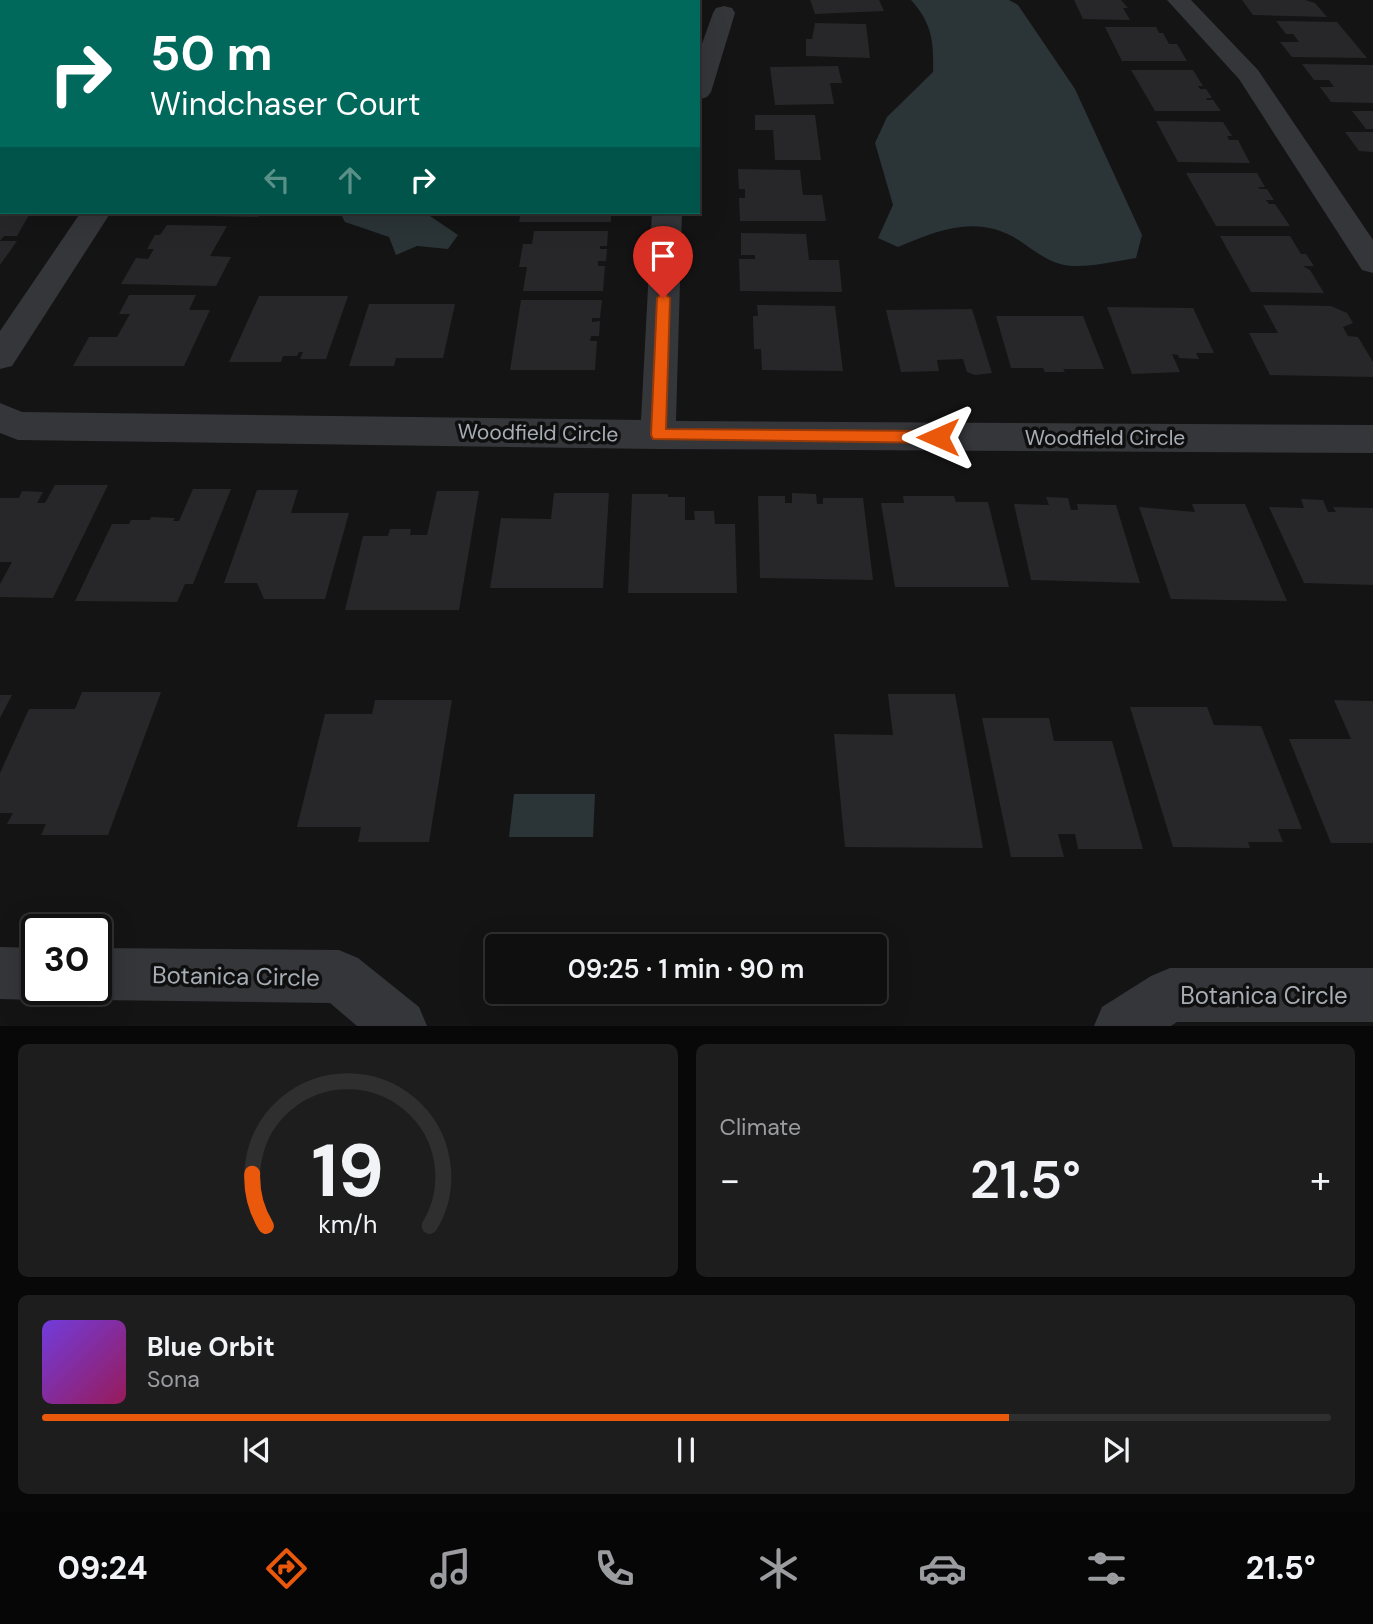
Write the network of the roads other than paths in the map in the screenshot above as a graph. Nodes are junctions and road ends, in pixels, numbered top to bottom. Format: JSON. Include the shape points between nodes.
{"nodes":[{"id":1,"x":1178,"y":0,"type":"edge"},
{"id":2,"x":724,"y":13,"type":"dead end"},
{"id":3,"x":700,"y":86,"type":"edge"},
{"id":4,"x":95,"y":214,"type":"edge"},
{"id":5,"x":667,"y":214,"type":"edge"},
{"id":6,"x":1373,"y":263,"type":"edge"},
{"id":7,"x":0,"y":357,"type":"edge"},
{"id":8,"x":0,"y":417,"type":"edge"},
{"id":9,"x":659,"y":435,"type":"junction"},
{"id":10,"x":1373,"y":439,"type":"edge"},
{"id":11,"x":0,"y":974,"type":"edge"},
{"id":12,"x":21,"y":974,"type":"edge"},
{"id":13,"x":112,"y":974,"type":"edge"},
{"id":14,"x":1373,"y":995,"type":"edge"},
{"id":15,"x":400,"y":1026,"type":"edge"},
{"id":16,"x":1121,"y":1026,"type":"edge"}],
"edges":[{"from":1,"to":6,"type":"street","via":[[1249,75]]},
{"from":2,"to":3,"type":"street"},
{"from":4,"to":7,"type":"street"},
{"from":5,"to":9,"type":"street"},
{"from":8,"to":9,"type":"street","name":"Woodfield Circle","via":[[18,426]]},
{"from":9,"to":10,"type":"street","name":"Woodfield Circle"},
{"from":11,"to":12,"type":"street"},
{"from":13,"to":15,"type":"street","name":"Botanica Circle","via":[[339,977]]},
{"from":14,"to":16,"type":"street","name":"Botanica Circle","via":[[1170,995]]}]}
